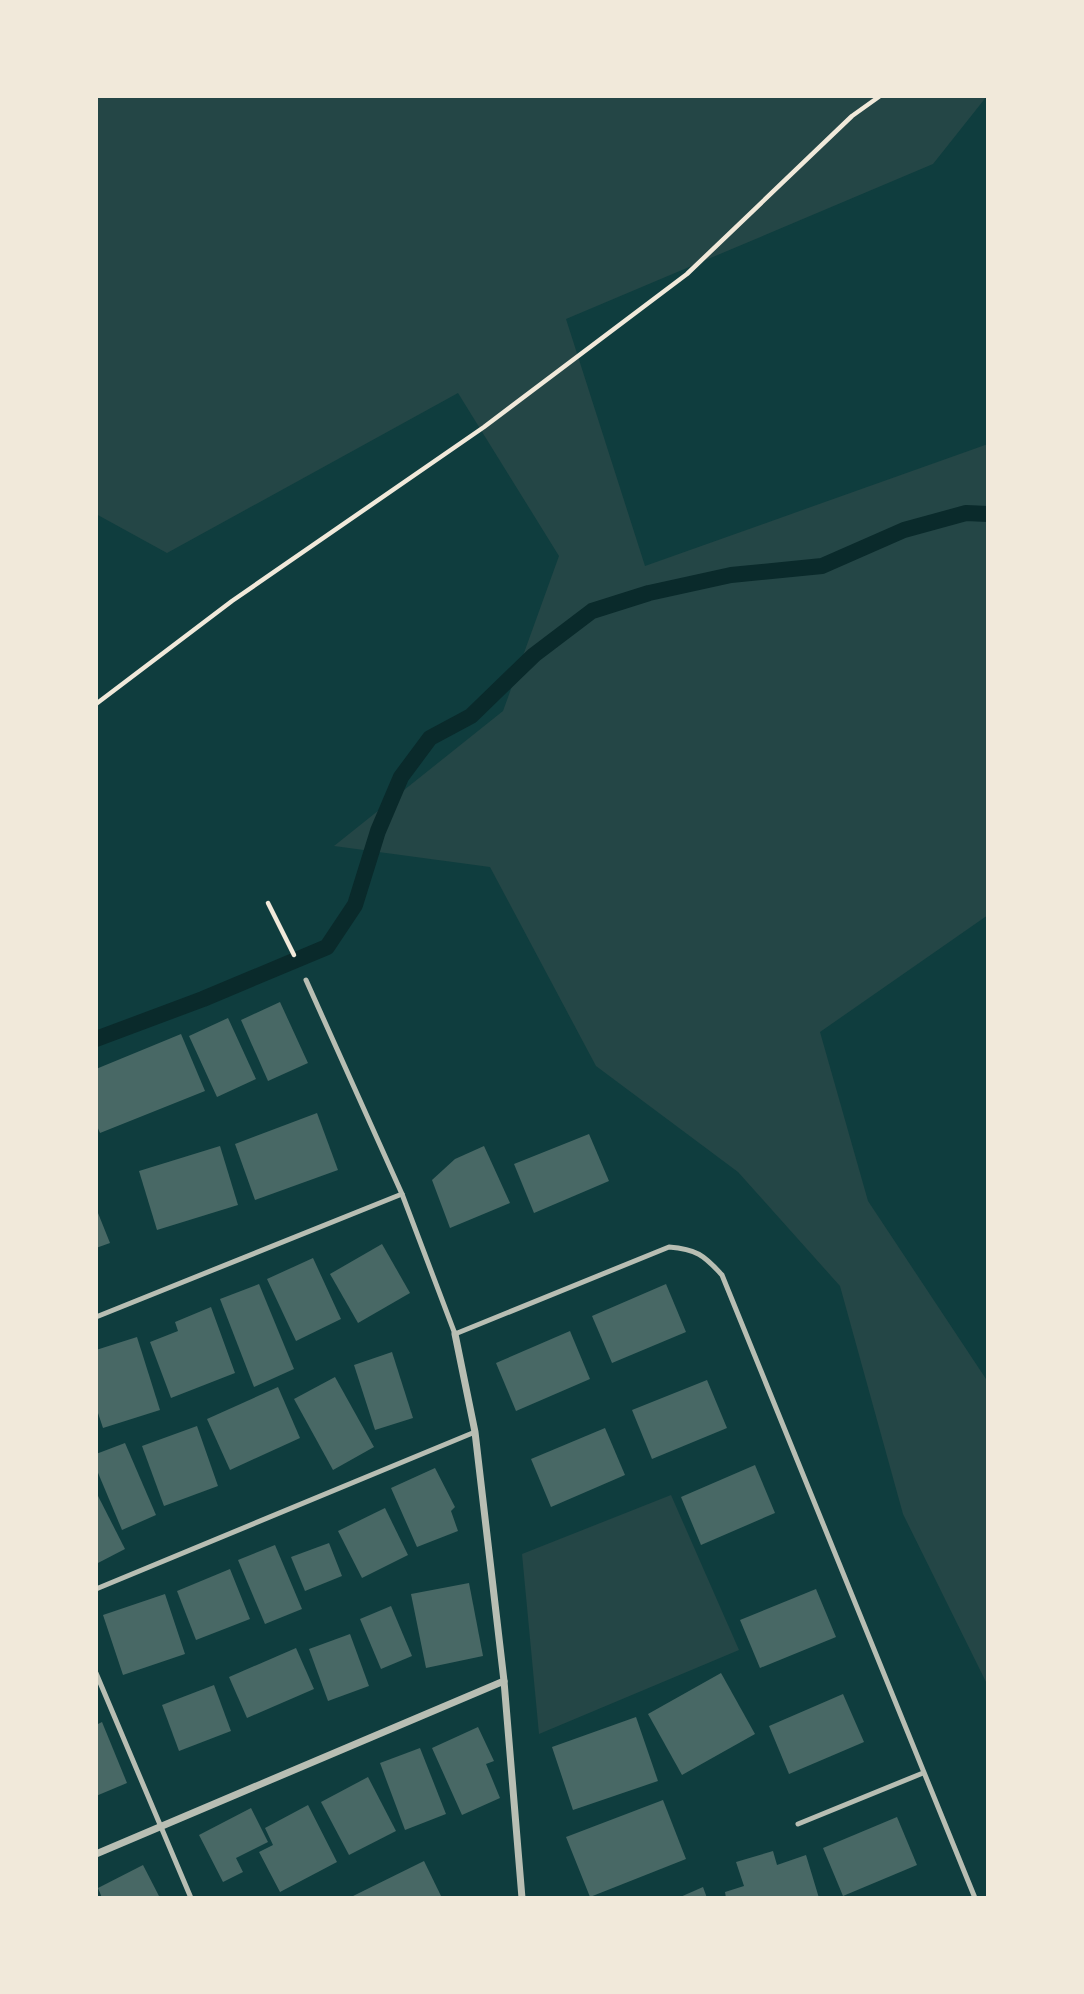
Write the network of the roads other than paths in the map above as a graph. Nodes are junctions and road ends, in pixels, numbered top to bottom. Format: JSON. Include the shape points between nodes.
{"nodes":[{"id":1,"x":306,"y":980,"type":"dead end"},
{"id":2,"x":402,"y":1194,"type":"junction"},
{"id":3,"x":96,"y":1317,"type":"edge"},
{"id":4,"x":454,"y":1334,"type":"junction"},
{"id":5,"x":475,"y":1432,"type":"junction"},
{"id":6,"x":96,"y":1589,"type":"edge"},
{"id":7,"x":96,"y":1673,"type":"edge"},
{"id":8,"x":504,"y":1681,"type":"junction"},
{"id":9,"x":923,"y":1773,"type":"junction"},
{"id":10,"x":798,"y":1825,"type":"dead end"},
{"id":11,"x":161,"y":1827,"type":"junction"},
{"id":12,"x":96,"y":1854,"type":"edge"},
{"id":13,"x":191,"y":1898,"type":"edge"},
{"id":14,"x":522,"y":1898,"type":"edge"},
{"id":15,"x":975,"y":1898,"type":"edge"}],
"edges":[{"from":1,"to":2,"type":"lane"},
{"from":2,"to":3,"type":"lane"},
{"from":2,"to":4,"type":"lane"},
{"from":4,"to":5,"type":"street"},
{"from":4,"to":9,"type":"lane","via":[[669,1247],[690,1249],[708,1259],[722,1275]]},
{"from":5,"to":6,"type":"lane"},
{"from":5,"to":8,"type":"street"},
{"from":7,"to":11,"type":"lane"},
{"from":8,"to":11,"type":"street"},
{"from":8,"to":14,"type":"street"},
{"from":9,"to":10,"type":"lane"},
{"from":9,"to":15,"type":"lane"},
{"from":11,"to":12,"type":"street"},
{"from":11,"to":13,"type":"lane"}]}
